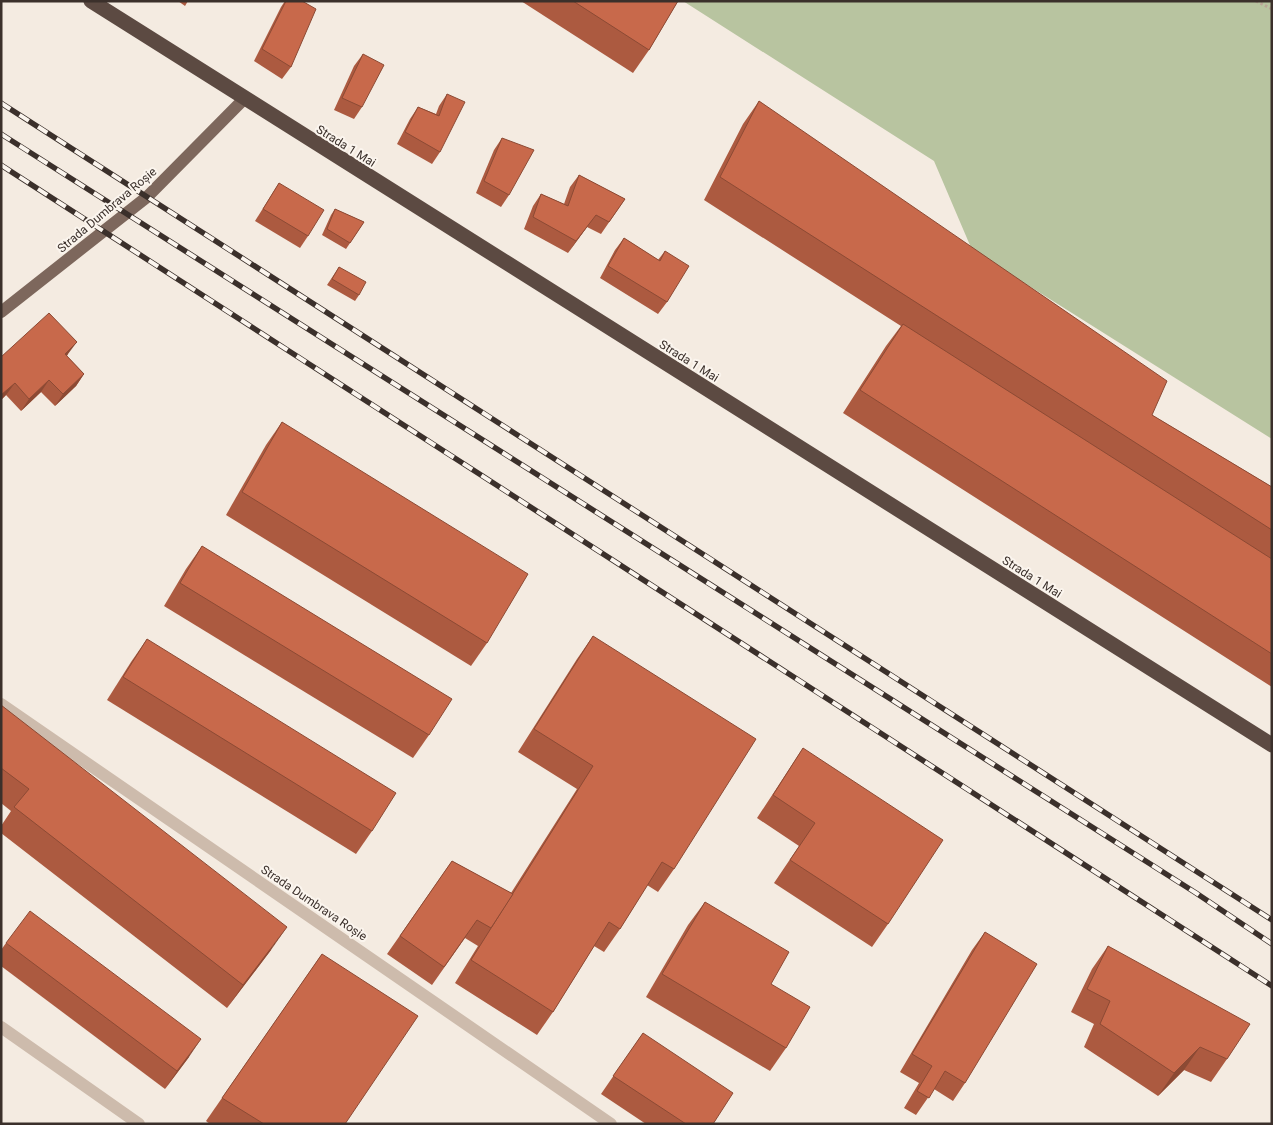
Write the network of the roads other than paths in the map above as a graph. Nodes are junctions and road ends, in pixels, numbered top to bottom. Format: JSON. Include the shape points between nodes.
{"nodes":[{"id":1,"x":91,"y":1,"type":"edge"},
{"id":2,"x":244,"y":99,"type":"junction"},
{"id":3,"x":1,"y":312,"type":"edge"},
{"id":4,"x":1,"y":704,"type":"edge"},
{"id":5,"x":1272,"y":745,"type":"edge"},
{"id":6,"x":1,"y":1027,"type":"edge"},
{"id":7,"x":139,"y":1124,"type":"edge"},
{"id":8,"x":611,"y":1124,"type":"edge"}],
"edges":[{"from":1,"to":2,"type":"highway","name":"Strada 1 Mai"},
{"from":2,"to":3,"type":"main road","name":"Strada Dumbrava Roșie","via":[[147,197]]},
{"from":2,"to":5,"type":"highway","name":"Strada 1 Mai"},
{"from":4,"to":8,"type":"lane","name":"Strada Dumbrava Roșie"},
{"from":6,"to":7,"type":"lane"}]}
